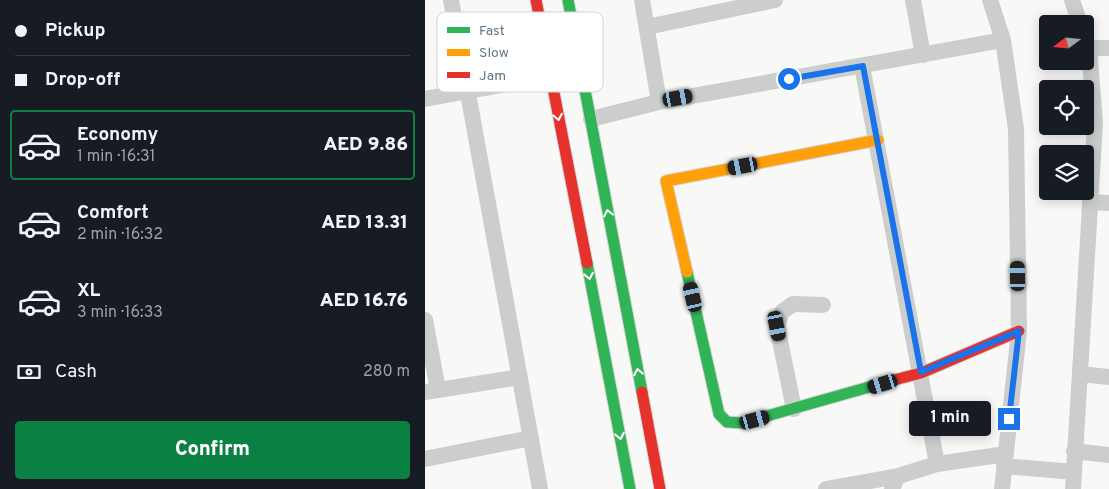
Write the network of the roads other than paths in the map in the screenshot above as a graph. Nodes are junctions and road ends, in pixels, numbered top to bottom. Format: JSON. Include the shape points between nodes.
{"nodes":[{"id":1,"x":642,"y":0,"type":"edge"},
{"id":2,"x":775,"y":0,"type":"edge"},
{"id":3,"x":913,"y":0,"type":"edge"},
{"id":4,"x":990,"y":0,"type":"edge"},
{"id":5,"x":1072,"y":0,"type":"edge"},
{"id":6,"x":713,"y":6,"type":"edge"},
{"id":7,"x":1077,"y":15,"type":"edge"},
{"id":8,"x":647,"y":27,"type":"junction"},
{"id":9,"x":1003,"y":40,"type":"junction"},
{"id":10,"x":1094,"y":45,"type":"edge"},
{"id":11,"x":1109,"y":48,"type":"edge"},
{"id":12,"x":923,"y":55,"type":"junction"},
{"id":13,"x":863,"y":66,"type":"junction"},
{"id":14,"x":1092,"y":70,"type":"edge"},
{"id":15,"x":459,"y":92,"type":"edge"},
{"id":16,"x":469,"y":92,"type":"edge"},
{"id":17,"x":554,"y":92,"type":"edge"},
{"id":18,"x":586,"y":92,"type":"edge"},
{"id":19,"x":425,"y":99,"type":"edge"},
{"id":20,"x":659,"y":102,"type":"junction"},
{"id":21,"x":591,"y":119,"type":"junction"},
{"id":22,"x":1102,"y":123,"type":"edge"},
{"id":23,"x":878,"y":140,"type":"junction"},
{"id":24,"x":1090,"y":202,"type":"junction"},
{"id":25,"x":1109,"y":203,"type":"edge"},
{"id":26,"x":823,"y":305,"type":"dead end"},
{"id":27,"x":425,"y":320,"type":"edge"},
{"id":28,"x":1019,"y":331,"type":"junction"},
{"id":29,"x":921,"y":372,"type":"junction"},
{"id":30,"x":1080,"y":374,"type":"junction"},
{"id":31,"x":520,"y":377,"type":"junction"},
{"id":32,"x":1109,"y":377,"type":"edge"},
{"id":33,"x":431,"y":391,"type":"edge"},
{"id":34,"x":794,"y":409,"type":"junction"},
{"id":35,"x":531,"y":438,"type":"junction"},
{"id":36,"x":1074,"y":451,"type":"junction"},
{"id":37,"x":1109,"y":455,"type":"edge"},
{"id":38,"x":425,"y":459,"type":"edge"},
{"id":39,"x":1005,"y":460,"type":"junction"},
{"id":40,"x":937,"y":464,"type":"junction"},
{"id":41,"x":1074,"y":472,"type":"junction"},
{"id":42,"x":895,"y":483,"type":"edge"},
{"id":43,"x":540,"y":489,"type":"edge"},
{"id":44,"x":630,"y":489,"type":"edge"},
{"id":45,"x":660,"y":489,"type":"edge"},
{"id":46,"x":826,"y":489,"type":"edge"},
{"id":47,"x":1001,"y":489,"type":"edge"},
{"id":48,"x":1073,"y":489,"type":"edge"}],
"edges":[{"from":1,"to":8,"type":"street"},
{"from":2,"to":6,"type":"street"},
{"from":3,"to":12,"type":"street"},
{"from":4,"to":9,"type":"street"},
{"from":5,"to":7,"type":"street"},
{"from":6,"to":8,"type":"street"},
{"from":8,"to":20,"type":"street"},
{"from":9,"to":12,"type":"street"},
{"from":9,"to":28,"type":"street","via":[[1016,129]]},
{"from":10,"to":11,"type":"street"},
{"from":12,"to":13,"type":"street"},
{"from":13,"to":20,"type":"street"},
{"from":13,"to":23,"type":"street"},
{"from":14,"to":22,"type":"street"},
{"from":15,"to":19,"type":"street"},
{"from":16,"to":31,"type":"street"},
{"from":17,"to":44,"type":"street","one_way":true},
{"from":18,"to":21,"type":"street"},
{"from":20,"to":21,"type":"street"},
{"from":45,"to":21,"type":"street","one_way":true},
{"from":22,"to":24,"type":"street"},
{"from":23,"to":29,"type":"street"},
{"from":23,"to":34,"type":"street","via":[[666,181],[719,414],[727,422],[742,423]]},
{"from":24,"to":25,"type":"street"},
{"from":24,"to":30,"type":"street"},
{"from":26,"to":34,"type":"street","via":[[793,304],[782,312],[777,326]]},
{"from":27,"to":33,"type":"street"},
{"from":28,"to":29,"type":"street"},
{"from":28,"to":39,"type":"street"},
{"from":29,"to":34,"type":"street"},
{"from":29,"to":40,"type":"street"},
{"from":30,"to":32,"type":"street"},
{"from":30,"to":36,"type":"street"},
{"from":31,"to":33,"type":"street"},
{"from":31,"to":35,"type":"street"},
{"from":35,"to":38,"type":"street"},
{"from":35,"to":43,"type":"street"},
{"from":36,"to":37,"type":"street"},
{"from":36,"to":41,"type":"street"},
{"from":39,"to":40,"type":"street"},
{"from":39,"to":41,"type":"street"},
{"from":39,"to":47,"type":"street"},
{"from":40,"to":42,"type":"street"},
{"from":41,"to":48,"type":"street"},
{"from":42,"to":46,"type":"street"}]}
